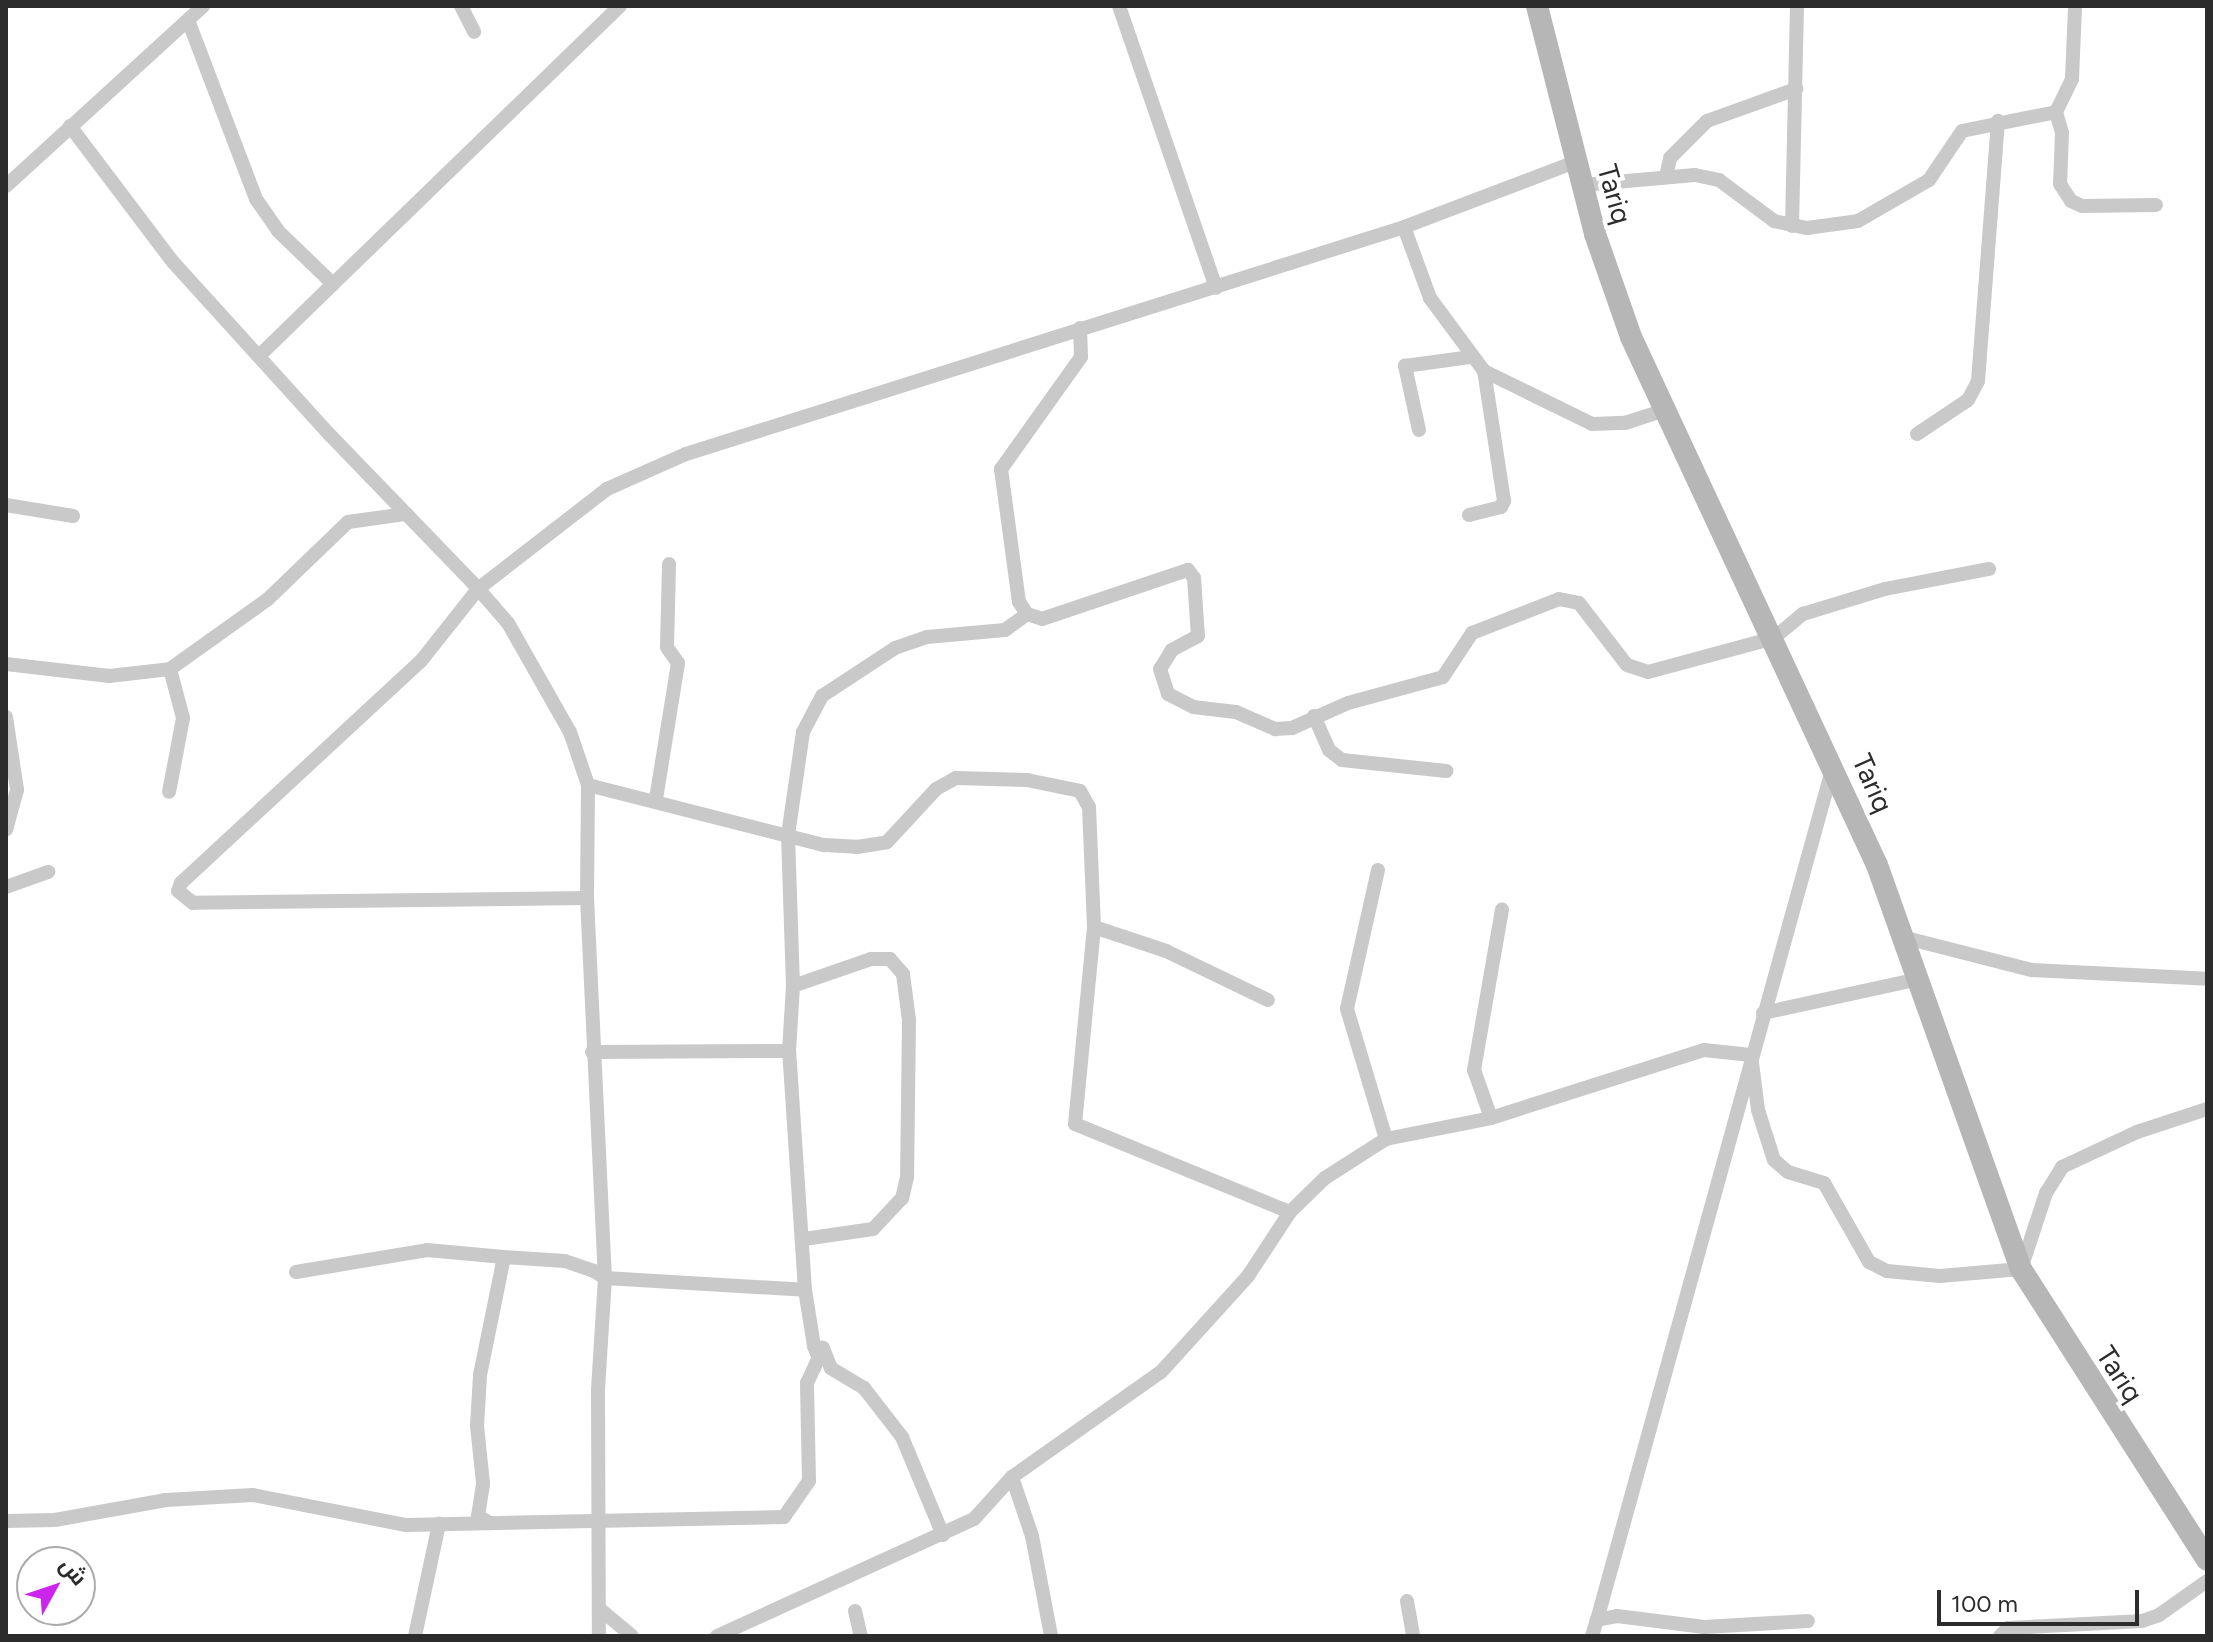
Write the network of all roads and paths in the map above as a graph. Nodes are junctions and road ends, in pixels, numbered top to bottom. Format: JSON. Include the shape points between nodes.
{"nodes":[{"id":1,"x":203,"y":6,"type":"edge"},
{"id":2,"x":461,"y":6,"type":"edge"},
{"id":3,"x":620,"y":6,"type":"edge"},
{"id":4,"x":1119,"y":6,"type":"edge"},
{"id":5,"x":1537,"y":6,"type":"edge"},
{"id":6,"x":1797,"y":6,"type":"edge"},
{"id":7,"x":2075,"y":6,"type":"edge"},
{"id":8,"x":188,"y":20,"type":"junction"},
{"id":9,"x":474,"y":32,"type":"dead end"},
{"id":10,"x":1796,"y":89,"type":"junction"},
{"id":11,"x":2056,"y":112,"type":"junction"},
{"id":12,"x":1998,"y":121,"type":"junction"},
{"id":13,"x":70,"y":126,"type":"junction"},
{"id":14,"x":1575,"y":162,"type":"junction"},
{"id":15,"x":1666,"y":176,"type":"junction"},
{"id":16,"x":1582,"y":185,"type":"junction"},
{"id":17,"x":6,"y":186,"type":"edge"},
{"id":18,"x":2156,"y":205,"type":"dead end"},
{"id":19,"x":1792,"y":226,"type":"junction"},
{"id":20,"x":1404,"y":227,"type":"junction"},
{"id":21,"x":333,"y":284,"type":"junction"},
{"id":22,"x":1216,"y":288,"type":"junction"},
{"id":23,"x":1080,"y":328,"type":"junction"},
{"id":24,"x":260,"y":355,"type":"junction"},
{"id":25,"x":1471,"y":357,"type":"junction"},
{"id":26,"x":1484,"y":371,"type":"junction"},
{"id":27,"x":1663,"y":411,"type":"junction"},
{"id":28,"x":1419,"y":430,"type":"dead end"},
{"id":29,"x":1917,"y":434,"type":"dead end"},
{"id":30,"x":6,"y":505,"type":"edge"},
{"id":31,"x":406,"y":514,"type":"junction"},
{"id":32,"x":1469,"y":515,"type":"dead end"},
{"id":33,"x":73,"y":516,"type":"dead end"},
{"id":34,"x":669,"y":564,"type":"dead end"},
{"id":35,"x":1989,"y":569,"type":"dead end"},
{"id":36,"x":478,"y":589,"type":"junction"},
{"id":37,"x":1027,"y":614,"type":"junction"},
{"id":38,"x":1774,"y":638,"type":"junction"},
{"id":39,"x":6,"y":664,"type":"edge"},
{"id":40,"x":170,"y":669,"type":"junction"},
{"id":41,"x":1314,"y":716,"type":"junction"},
{"id":42,"x":6,"y":717,"type":"edge"},
{"id":43,"x":1833,"y":765,"type":"junction"},
{"id":44,"x":1446,"y":771,"type":"dead end"},
{"id":45,"x":588,"y":785,"type":"junction"},
{"id":46,"x":169,"y":792,"type":"dead end"},
{"id":47,"x":656,"y":799,"type":"junction"},
{"id":48,"x":6,"y":830,"type":"edge"},
{"id":49,"x":788,"y":835,"type":"junction"},
{"id":50,"x":1378,"y":870,"type":"dead end"},
{"id":51,"x":48,"y":872,"type":"dead end"},
{"id":52,"x":6,"y":887,"type":"edge"},
{"id":53,"x":587,"y":898,"type":"junction"},
{"id":54,"x":1502,"y":909,"type":"dead end"},
{"id":55,"x":1094,"y":927,"type":"junction"},
{"id":56,"x":1906,"y":938,"type":"junction"},
{"id":57,"x":1919,"y":979,"type":"junction"},
{"id":58,"x":2207,"y":979,"type":"edge"},
{"id":59,"x":793,"y":986,"type":"junction"},
{"id":60,"x":1268,"y":1000,"type":"dead end"},
{"id":61,"x":1763,"y":1013,"type":"junction"},
{"id":62,"x":789,"y":1051,"type":"junction"},
{"id":63,"x":592,"y":1052,"type":"junction"},
{"id":64,"x":1751,"y":1055,"type":"junction"},
{"id":65,"x":2207,"y":1109,"type":"edge"},
{"id":66,"x":1491,"y":1118,"type":"junction"},
{"id":67,"x":1386,"y":1139,"type":"junction"},
{"id":68,"x":1290,"y":1212,"type":"junction"},
{"id":69,"x":804,"y":1239,"type":"junction"},
{"id":70,"x":504,"y":1257,"type":"junction"},
{"id":71,"x":2021,"y":1269,"type":"junction"},
{"id":72,"x":296,"y":1272,"type":"dead end"},
{"id":73,"x":605,"y":1278,"type":"junction"},
{"id":74,"x":805,"y":1290,"type":"junction"},
{"id":75,"x":823,"y":1348,"type":"junction"},
{"id":76,"x":1012,"y":1477,"type":"junction"},
{"id":77,"x":600,"y":1519,"type":"junction"},
{"id":78,"x":6,"y":1521,"type":"edge"},
{"id":79,"x":491,"y":1523,"type":"junction"},
{"id":80,"x":439,"y":1524,"type":"junction"},
{"id":81,"x":943,"y":1535,"type":"junction"},
{"id":82,"x":2207,"y":1560,"type":"edge"},
{"id":83,"x":2207,"y":1581,"type":"edge"},
{"id":84,"x":1407,"y":1601,"type":"dead end"},
{"id":85,"x":601,"y":1610,"type":"junction"},
{"id":86,"x":855,"y":1611,"type":"dead end"},
{"id":87,"x":1597,"y":1620,"type":"junction"},
{"id":88,"x":1808,"y":1621,"type":"dead end"},
{"id":89,"x":415,"y":1636,"type":"edge"},
{"id":90,"x":599,"y":1636,"type":"edge"},
{"id":91,"x":632,"y":1636,"type":"edge"},
{"id":92,"x":717,"y":1636,"type":"edge"},
{"id":93,"x":861,"y":1636,"type":"edge"},
{"id":94,"x":1051,"y":1636,"type":"edge"},
{"id":95,"x":1413,"y":1636,"type":"edge"},
{"id":96,"x":1592,"y":1636,"type":"edge"},
{"id":97,"x":2000,"y":1636,"type":"edge"}],
"edges":[{"from":1,"to":8,"type":"street"},
{"from":2,"to":9,"type":"street"},
{"from":3,"to":21,"type":"street"},
{"from":4,"to":22,"type":"street"},
{"from":5,"to":14,"type":"main road","name":"Tariq"},
{"from":6,"to":10,"type":"street"},
{"from":7,"to":11,"type":"street","via":[[2072,79]]},
{"from":8,"to":13,"type":"street"},
{"from":8,"to":21,"type":"street","via":[[256,199],[278,231]]},
{"from":10,"to":15,"type":"street","via":[[1707,121],[1670,158]]},
{"from":10,"to":19,"type":"street"},
{"from":11,"to":12,"type":"street"},
{"from":11,"to":18,"type":"street","via":[[2062,133],[2060,184],[2071,201],[2082,206]]},
{"from":12,"to":19,"type":"street","via":[[1962,131],[1929,180],[1888,207],[1832,227]]},
{"from":12,"to":29,"type":"street","via":[[1978,381],[1968,400]]},
{"from":13,"to":17,"type":"street"},
{"from":13,"to":24,"type":"street","via":[[173,262]]},
{"from":14,"to":16,"type":"main road","name":"Tariq"},
{"from":14,"to":20,"type":"street"},
{"from":15,"to":16,"type":"street"},
{"from":15,"to":19,"type":"street","via":[[1719,180],[1757,213]]},
{"from":16,"to":27,"type":"main road","name":"Tariq","via":[[1626,323]]},
{"from":20,"to":22,"type":"street"},
{"from":20,"to":25,"type":"street","via":[[1430,298]]},
{"from":21,"to":24,"type":"street"},
{"from":22,"to":23,"type":"street"},
{"from":23,"to":36,"type":"street","via":[[686,454],[584,503]]},
{"from":23,"to":37,"type":"street","via":[[1081,357],[1001,469],[1019,602]]},
{"from":24,"to":31,"type":"street"},
{"from":25,"to":26,"type":"street"},
{"from":25,"to":28,"type":"street","via":[[1405,366]]},
{"from":26,"to":27,"type":"street","via":[[1592,424],[1625,423]]},
{"from":26,"to":32,"type":"street","via":[[1504,501],[1501,507]]},
{"from":27,"to":38,"type":"main road","name":"Tariq"},
{"from":30,"to":33,"type":"street"},
{"from":31,"to":36,"type":"street"},
{"from":31,"to":40,"type":"street","via":[[348,522],[268,599]]},
{"from":34,"to":47,"type":"street","via":[[667,647],[678,663]]},
{"from":35,"to":38,"type":"street","via":[[1885,589],[1803,614]]},
{"from":36,"to":45,"type":"street","via":[[508,623],[553,700]]},
{"from":36,"to":53,"type":"street","via":[[421,661],[178,891],[193,903]]},
{"from":37,"to":41,"type":"street","via":[[1049,617],[1188,570],[1194,578],[1200,629],[1162,663],[1168,694],[1193,707],[1253,716],[1275,729],[1292,728]]},
{"from":37,"to":49,"type":"street","via":[[1005,630],[927,637],[895,648],[822,696],[803,732]]},
{"from":38,"to":41,"type":"street","via":[[1641,672],[1627,665],[1579,603],[1559,599],[1472,633],[1443,677]]},
{"from":38,"to":43,"type":"main road","name":"Tariq"},
{"from":39,"to":40,"type":"street","via":[[109,676]]},
{"from":40,"to":46,"type":"street","via":[[183,718]]},
{"from":41,"to":44,"type":"street","via":[[1329,750],[1342,760]]},
{"from":42,"to":48,"type":"street","via":[[17,790]]},
{"from":43,"to":56,"type":"main road","name":"Tariq"},
{"from":43,"to":61,"type":"street"},
{"from":45,"to":47,"type":"street"},
{"from":45,"to":53,"type":"street"},
{"from":47,"to":49,"type":"street"},
{"from":49,"to":55,"type":"street","via":[[824,845],[875,846],[895,836],[945,782],[968,775],[1073,788],[1089,807]]},
{"from":49,"to":59,"type":"street"},
{"from":50,"to":67,"type":"street","via":[[1347,1009]]},
{"from":51,"to":52,"type":"street"},
{"from":53,"to":63,"type":"street"},
{"from":54,"to":66,"type":"street","via":[[1474,1070]]},
{"from":55,"to":60,"type":"street","via":[[1166,951]]},
{"from":55,"to":68,"type":"street","via":[[1075,1124]]},
{"from":56,"to":57,"type":"main road","name":"Tariq"},
{"from":56,"to":58,"type":"street","via":[[2044,971]]},
{"from":57,"to":61,"type":"street"},
{"from":57,"to":71,"type":"main road","name":"Tariq"},
{"from":59,"to":62,"type":"street"},
{"from":59,"to":69,"type":"street","via":[[871,959],[890,959],[903,974],[909,1020],[907,1177],[902,1198],[873,1229]]},
{"from":61,"to":64,"type":"street"},
{"from":62,"to":63,"type":"street"},
{"from":62,"to":69,"type":"street"},
{"from":63,"to":73,"type":"street"},
{"from":64,"to":66,"type":"street","via":[[1704,1050]]},
{"from":64,"to":71,"type":"street","via":[[1770,1154],[1788,1172],[1824,1183],[1869,1262],[1887,1271],[1940,1276]]},
{"from":64,"to":87,"type":"street"},
{"from":65,"to":71,"type":"street","via":[[2137,1132],[2062,1167],[2046,1193]]},
{"from":66,"to":67,"type":"street"},
{"from":67,"to":68,"type":"street","via":[[1325,1178]]},
{"from":68,"to":76,"type":"street","via":[[1248,1276],[1161,1372]]},
{"from":69,"to":74,"type":"street"},
{"from":70,"to":72,"type":"street","via":[[427,1250]]},
{"from":70,"to":73,"type":"street","via":[[565,1261]]},
{"from":70,"to":79,"type":"street","via":[[480,1375],[477,1426],[483,1483],[478,1516]]},
{"from":71,"to":82,"type":"main road","name":"Tariq"},
{"from":73,"to":74,"type":"street"},
{"from":73,"to":77,"type":"street","via":[[598,1390]]},
{"from":74,"to":75,"type":"street","via":[[817,1354]]},
{"from":75,"to":77,"type":"street","via":[[807,1383],[809,1481],[784,1517]]},
{"from":75,"to":81,"type":"street","via":[[831,1368],[864,1388],[902,1437]]},
{"from":76,"to":81,"type":"street","via":[[974,1519]]},
{"from":76,"to":94,"type":"street","via":[[1032,1536]]},
{"from":77,"to":79,"type":"street"},
{"from":77,"to":85,"type":"street"},
{"from":78,"to":80,"type":"street","via":[[55,1520],[166,1500],[253,1495],[406,1525]]},
{"from":79,"to":80,"type":"street"},
{"from":80,"to":89,"type":"street"},
{"from":81,"to":92,"type":"street"},
{"from":83,"to":97,"type":"street","via":[[2142,1621],[2008,1628]]},
{"from":84,"to":95,"type":"street"},
{"from":85,"to":90,"type":"street"},
{"from":85,"to":91,"type":"street"},
{"from":86,"to":93,"type":"street"},
{"from":87,"to":88,"type":"street","via":[[1617,1616],[1704,1627]]},
{"from":87,"to":96,"type":"street"}]}
